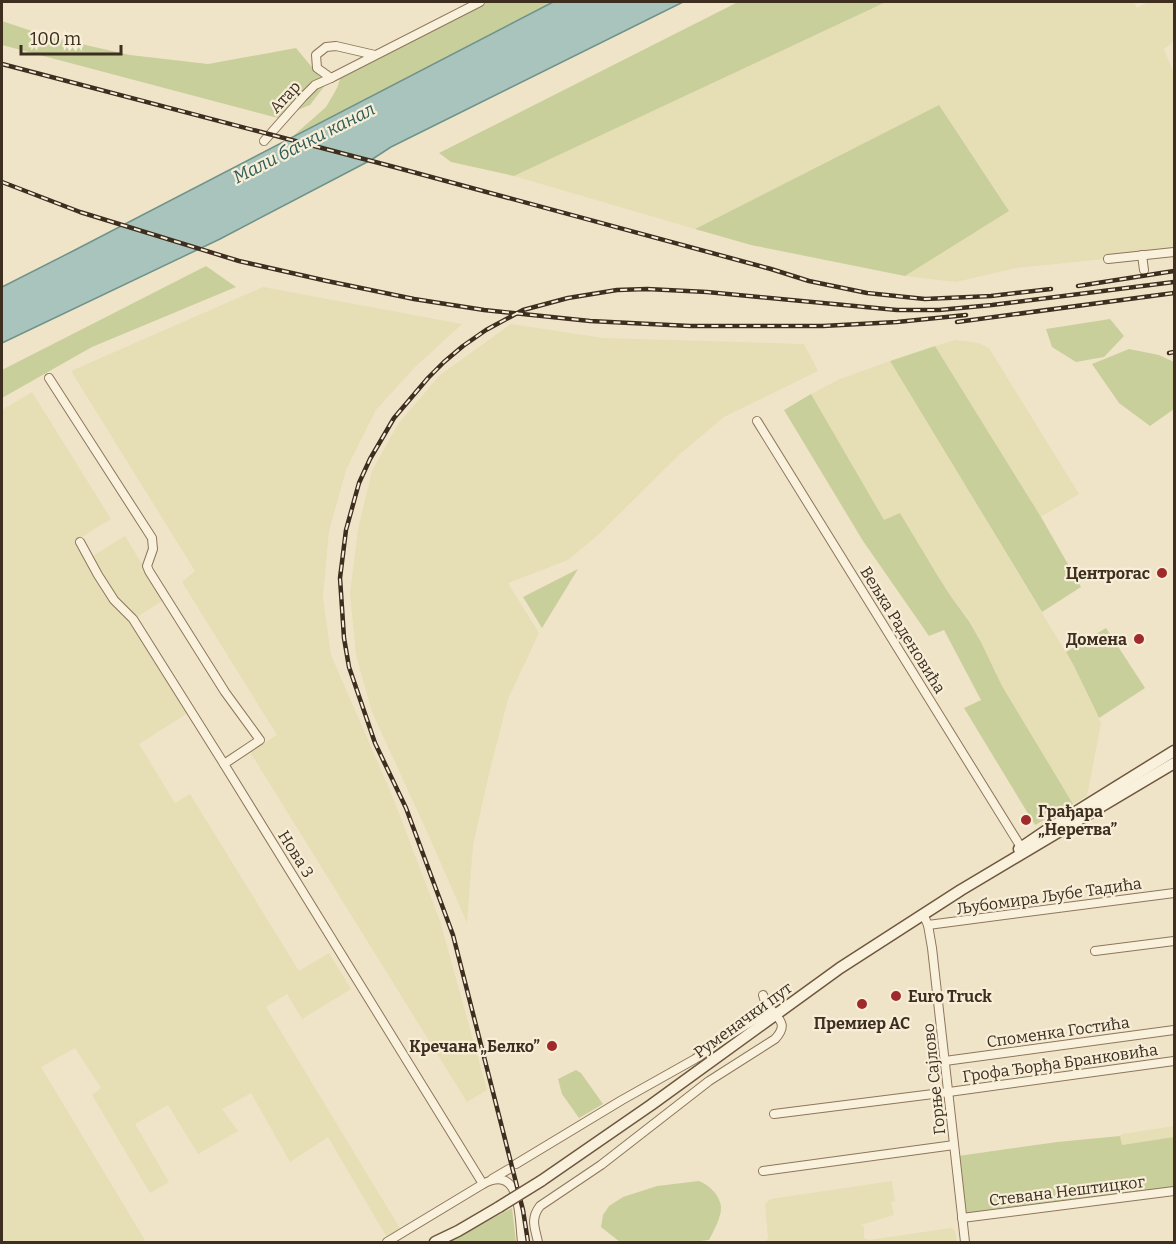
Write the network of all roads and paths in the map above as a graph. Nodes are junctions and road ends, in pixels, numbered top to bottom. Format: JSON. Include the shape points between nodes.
{"nodes":[{"id":1,"x":480,"y":2,"type":"edge"},
{"id":2,"x":375,"y":55,"type":"junction"},
{"id":3,"x":331,"y":78,"type":"junction"},
{"id":4,"x":264,"y":141,"type":"dead end"},
{"id":5,"x":1174,"y":252,"type":"edge"},
{"id":6,"x":1142,"y":255,"type":"junction"},
{"id":7,"x":1108,"y":259,"type":"dead end"},
{"id":8,"x":1144,"y":270,"type":"dead end"},
{"id":9,"x":49,"y":378,"type":"dead end"},
{"id":10,"x":757,"y":421,"type":"dead end"},
{"id":11,"x":80,"y":542,"type":"dead end"},
{"id":12,"x":1174,"y":751,"type":"edge"},
{"id":13,"x":1174,"y":762,"type":"edge"},
{"id":14,"x":224,"y":764,"type":"junction"},
{"id":15,"x":1052,"y":832,"type":"junction"},
{"id":16,"x":1023,"y":850,"type":"junction"},
{"id":17,"x":1174,"y":893,"type":"edge"},
{"id":18,"x":923,"y":914,"type":"junction"},
{"id":19,"x":928,"y":925,"type":"junction"},
{"id":20,"x":1174,"y":941,"type":"edge"},
{"id":21,"x":1095,"y":951,"type":"dead end"},
{"id":22,"x":776,"y":1014,"type":"junction"},
{"id":23,"x":1174,"y":1030,"type":"edge"},
{"id":24,"x":945,"y":1061,"type":"junction"},
{"id":25,"x":1174,"y":1061,"type":"edge"},
{"id":26,"x":949,"y":1092,"type":"junction"},
{"id":27,"x":774,"y":1114,"type":"dead end"},
{"id":28,"x":954,"y":1145,"type":"junction"},
{"id":29,"x":763,"y":1171,"type":"dead end"},
{"id":30,"x":487,"y":1182,"type":"junction"},
{"id":31,"x":1174,"y":1191,"type":"edge"},
{"id":32,"x":962,"y":1218,"type":"junction"},
{"id":33,"x":387,"y":1242,"type":"edge"},
{"id":34,"x":435,"y":1242,"type":"edge"},
{"id":35,"x":522,"y":1242,"type":"edge"},
{"id":36,"x":538,"y":1242,"type":"edge"},
{"id":37,"x":965,"y":1242,"type":"edge"}],
"edges":[{"from":1,"to":2,"type":"street","name":"Атар"},
{"from":2,"to":3,"type":"street","name":"Атар"},
{"from":2,"to":3,"type":"street","via":[[326,47],[316,55],[317,68]]},
{"from":3,"to":4,"type":"street","name":"Атар","via":[[315,85]]},
{"from":5,"to":6,"type":"street"},
{"from":6,"to":7,"type":"street"},
{"from":6,"to":8,"type":"street"},
{"from":9,"to":14,"type":"street","via":[[152,538],[149,571],[260,740]]},
{"from":10,"to":16,"type":"street","name":"Вељка Раденовића"},
{"from":11,"to":14,"type":"street","name":"Нова 3","via":[[114,600],[133,619]]},
{"from":12,"to":15,"type":"main road","name":"Руменачки пут"},
{"from":13,"to":15,"type":"main road","name":"Руменачки пут"},
{"from":14,"to":30,"type":"street","name":"Нова 3"},
{"from":15,"to":16,"type":"main road","name":"Руменачки пут"},
{"from":16,"to":18,"type":"main road","name":"Руменачки пут"},
{"from":17,"to":19,"type":"street","name":"Љубомира Љубе Тадића"},
{"from":18,"to":19,"type":"street","name":"Горње Сајлово"},
{"from":18,"to":22,"type":"main road","name":"Руменачки пут"},
{"from":19,"to":24,"type":"street","name":"Горње Сајлово"},
{"from":20,"to":21,"type":"street"},
{"from":22,"to":30,"type":"street","via":[[763,996],[768,1011],[695,1059]]},
{"from":22,"to":34,"type":"main road","name":"Руменачки пут","bridge":true,"via":[[541,1181]]},
{"from":22,"to":36,"type":"street","via":[[781,1031],[775,1039],[709,1081],[601,1165],[540,1206],[533,1220]]},
{"from":23,"to":24,"type":"street","name":"Споменка Гостића"},
{"from":24,"to":26,"type":"street","name":"Горње Сајлово"},
{"from":25,"to":26,"type":"street","name":"Грофа Ђорђа Бранковића"},
{"from":26,"to":27,"type":"street","name":"Грофа Ђорђа Бранковића"},
{"from":26,"to":28,"type":"street","name":"Горње Сајлово"},
{"from":28,"to":29,"type":"street"},
{"from":28,"to":32,"type":"street","name":"Горње Сајлово"},
{"from":30,"to":33,"type":"street"},
{"from":30,"to":35,"type":"street","via":[[502,1179],[513,1189]]},
{"from":31,"to":32,"type":"street","name":"Стевана Нештицког"},
{"from":32,"to":37,"type":"street","name":"Горње Сајлово"}]}
